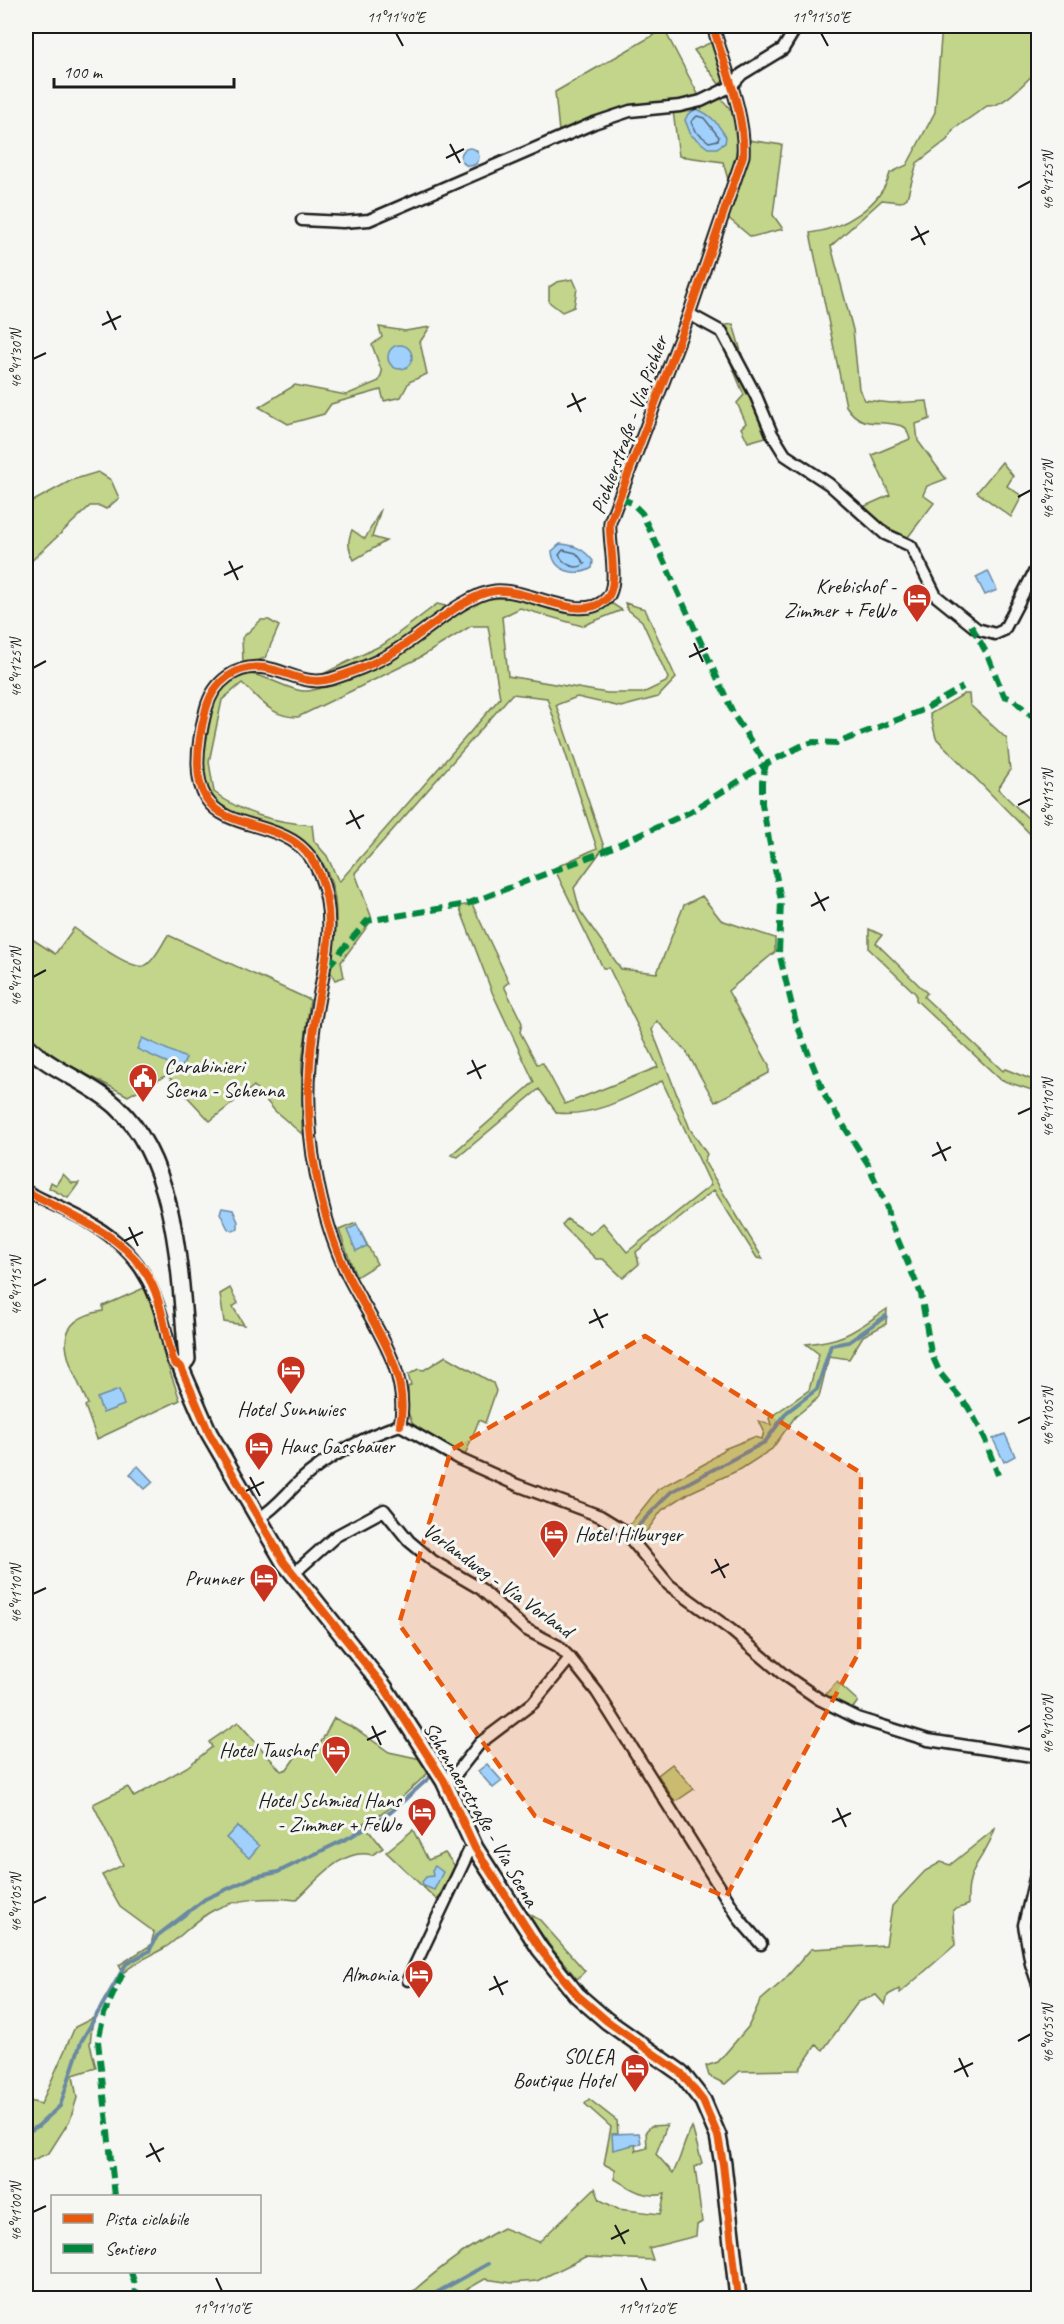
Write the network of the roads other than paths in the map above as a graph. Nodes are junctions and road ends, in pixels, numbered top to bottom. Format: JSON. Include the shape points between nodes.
{"nodes":[{"id":1,"x":713,"y":26,"type":"edge"},
{"id":2,"x":798,"y":26,"type":"edge"},
{"id":3,"x":730,"y":87,"type":"junction"},
{"id":4,"x":302,"y":220,"type":"dead end"},
{"id":5,"x":689,"y":314,"type":"junction"},
{"id":6,"x":1038,"y":565,"type":"edge"},
{"id":7,"x":26,"y":1045,"type":"edge"},
{"id":8,"x":26,"y":1191,"type":"edge"},
{"id":9,"x":181,"y":1367,"type":"junction"},
{"id":10,"x":400,"y":1425,"type":"junction"},
{"id":11,"x":259,"y":1518,"type":"junction"},
{"id":12,"x":292,"y":1575,"type":"junction"},
{"id":13,"x":570,"y":1658,"type":"junction"},
{"id":14,"x":1038,"y":1756,"type":"edge"},
{"id":15,"x":444,"y":1781,"type":"junction"},
{"id":16,"x":475,"y":1848,"type":"junction"},
{"id":17,"x":1038,"y":1866,"type":"edge"},
{"id":18,"x":761,"y":1944,"type":"dead end"},
{"id":19,"x":408,"y":1980,"type":"dead end"},
{"id":20,"x":1038,"y":1984,"type":"edge"},
{"id":21,"x":738,"y":2298,"type":"edge"}],
"edges":[{"from":1,"to":3,"type":"street","name":"Pichlerstraße - Via Pichler"},
{"from":2,"to":3,"type":"street","via":[[783,49],[742,74]]},
{"from":3,"to":4,"type":"street","via":[[701,101],[630,111],[594,123],[369,220]]},
{"from":3,"to":5,"type":"street","name":"Pichlerstraße - Via Pichler","via":[[744,138],[743,156]]},
{"from":5,"to":6,"type":"street","name":"Pichlerstraße - Via Pichler","via":[[722,332],[785,455],[829,484],[885,534],[911,546],[936,596],[971,625],[995,634],[1005,630]]},
{"from":5,"to":10,"type":"street","name":"Pichlerstraße - Via Pichler","via":[[610,522],[612,589],[603,602],[585,608],[565,606],[516,591],[494,591],[469,601],[388,656],[325,681],[307,681],[254,667],[230,675],[211,693],[206,708],[197,770],[200,788],[209,803],[225,816],[279,835],[302,848],[314,861],[328,899],[331,924],[307,1087],[309,1131],[328,1222],[348,1275],[374,1318],[398,1380]]},
{"from":7,"to":9,"type":"street","via":[[39,1058],[90,1085],[117,1107],[153,1159],[166,1197],[178,1268],[187,1359]]},
{"from":8,"to":9,"type":"street","name":"Schennaerstraße - Via Scena","via":[[94,1224],[131,1256],[154,1288],[172,1358]]},
{"from":9,"to":11,"type":"street","name":"Schennaerstraße - Via Scena","via":[[209,1433]]},
{"from":10,"to":11,"type":"street","via":[[364,1440],[312,1472]]},
{"from":10,"to":14,"type":"street","via":[[492,1474],[600,1516],[623,1530],[669,1585],[819,1699],[857,1718],[928,1740]]},
{"from":11,"to":12,"type":"street","name":"Schennaerstraße - Via Scena"},
{"from":12,"to":13,"type":"street","name":"Vorlandweg - Via Vorland","via":[[336,1536],[384,1510],[417,1548],[481,1589],[525,1629],[558,1646]]},
{"from":12,"to":15,"type":"street","name":"Schennaerstraße - Via Scena","via":[[363,1658]]},
{"from":13,"to":15,"type":"street","name":"Vorlandweg - Via Vorland","via":[[533,1703],[480,1743],[455,1775]]},
{"from":13,"to":18,"type":"street","name":"Vorlandweg - Via Vorland","via":[[597,1692],[741,1920]]},
{"from":15,"to":16,"type":"street","name":"Schennaerstraße - Via Scena"},
{"from":16,"to":19,"type":"street","name":"Schennaerstraße - Via Scena","via":[[469,1851]]},
{"from":16,"to":21,"type":"street","name":"Schennaerstraße - Via Scena","via":[[568,1986],[607,2021],[681,2073],[704,2102],[718,2136],[723,2164]]},
{"from":17,"to":20,"type":"street","via":[[1024,1925]]}]}
